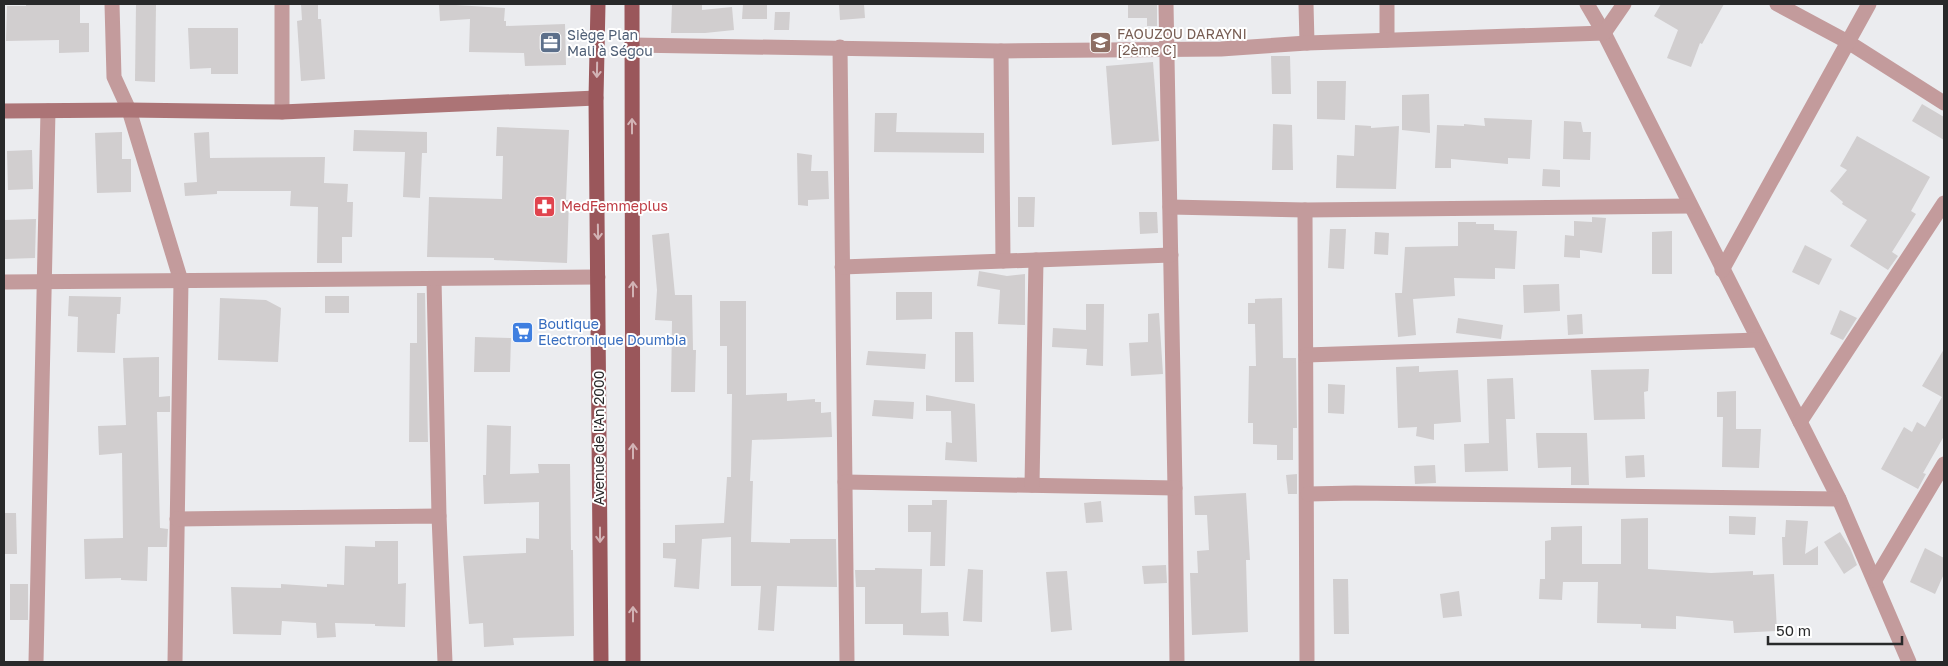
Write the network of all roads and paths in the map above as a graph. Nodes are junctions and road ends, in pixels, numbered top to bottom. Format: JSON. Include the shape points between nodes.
{"nodes":[{"id":1,"x":112,"y":4,"type":"edge"},
{"id":2,"x":282,"y":4,"type":"edge"},
{"id":3,"x":598,"y":4,"type":"edge"},
{"id":4,"x":632,"y":4,"type":"edge"},
{"id":5,"x":1166,"y":4,"type":"edge"},
{"id":6,"x":1306,"y":4,"type":"edge"},
{"id":7,"x":1387,"y":4,"type":"edge"},
{"id":8,"x":1587,"y":4,"type":"edge"},
{"id":9,"x":1624,"y":4,"type":"edge"},
{"id":10,"x":1777,"y":4,"type":"edge"},
{"id":11,"x":1869,"y":4,"type":"edge"},
{"id":12,"x":1604,"y":33,"type":"junction"},
{"id":13,"x":1387,"y":40,"type":"junction"},
{"id":14,"x":1848,"y":42,"type":"junction"},
{"id":15,"x":1308,"y":43,"type":"junction"},
{"id":16,"x":632,"y":45,"type":"junction"},
{"id":17,"x":840,"y":47,"type":"junction"},
{"id":18,"x":1167,"y":49,"type":"junction"},
{"id":19,"x":1001,"y":51,"type":"junction"},
{"id":20,"x":596,"y":98,"type":"junction"},
{"id":21,"x":1943,"y":99,"type":"edge"},
{"id":22,"x":129,"y":110,"type":"junction"},
{"id":23,"x":4,"y":111,"type":"edge"},
{"id":24,"x":48,"y":112,"type":"junction"},
{"id":25,"x":282,"y":112,"type":"junction"},
{"id":26,"x":1944,"y":203,"type":"edge"},
{"id":27,"x":1690,"y":206,"type":"junction"},
{"id":28,"x":1170,"y":207,"type":"junction"},
{"id":29,"x":1305,"y":210,"type":"junction"},
{"id":30,"x":1171,"y":255,"type":"junction"},
{"id":31,"x":1036,"y":260,"type":"junction"},
{"id":32,"x":1003,"y":261,"type":"junction"},
{"id":33,"x":842,"y":267,"type":"junction"},
{"id":34,"x":1722,"y":270,"type":"junction"},
{"id":35,"x":598,"y":277,"type":"junction"},
{"id":36,"x":434,"y":279,"type":"junction"},
{"id":37,"x":181,"y":281,"type":"junction"},
{"id":38,"x":4,"y":282,"type":"edge"},
{"id":39,"x":44,"y":282,"type":"junction"},
{"id":40,"x":1758,"y":340,"type":"junction"},
{"id":41,"x":1306,"y":355,"type":"junction"},
{"id":42,"x":1800,"y":422,"type":"junction"},
{"id":43,"x":1944,"y":464,"type":"edge"},
{"id":44,"x":845,"y":482,"type":"junction"},
{"id":45,"x":1032,"y":485,"type":"junction"},
{"id":46,"x":1175,"y":488,"type":"junction"},
{"id":47,"x":1308,"y":494,"type":"junction"},
{"id":48,"x":1839,"y":498,"type":"junction"},
{"id":49,"x":439,"y":516,"type":"junction"},
{"id":50,"x":177,"y":519,"type":"junction"},
{"id":51,"x":1875,"y":580,"type":"junction"},
{"id":52,"x":36,"y":662,"type":"edge"},
{"id":53,"x":175,"y":662,"type":"edge"},
{"id":54,"x":445,"y":662,"type":"edge"},
{"id":55,"x":601,"y":662,"type":"edge"},
{"id":56,"x":633,"y":662,"type":"edge"},
{"id":57,"x":847,"y":662,"type":"edge"},
{"id":58,"x":1177,"y":662,"type":"edge"},
{"id":59,"x":1307,"y":662,"type":"edge"},
{"id":60,"x":1909,"y":662,"type":"edge"}],
"edges":[{"from":1,"to":22,"type":"street","via":[[114,77]]},
{"from":2,"to":25,"type":"street"},
{"from":3,"to":20,"type":"main road","name":"Avenue de l'An 2000","one_way":true},
{"from":4,"to":16,"type":"main road"},
{"from":5,"to":18,"type":"street"},
{"from":6,"to":15,"type":"street"},
{"from":7,"to":13,"type":"street"},
{"from":8,"to":12,"type":"street"},
{"from":9,"to":12,"type":"street"},
{"from":10,"to":14,"type":"street"},
{"from":11,"to":14,"type":"street"},
{"from":12,"to":13,"type":"street"},
{"from":12,"to":27,"type":"street"},
{"from":13,"to":15,"type":"street"},
{"from":14,"to":21,"type":"street"},
{"from":14,"to":34,"type":"street"},
{"from":15,"to":18,"type":"street"},
{"from":16,"to":17,"type":"street"},
{"from":56,"to":16,"type":"main road","one_way":true},
{"from":17,"to":19,"type":"street"},
{"from":17,"to":33,"type":"street"},
{"from":18,"to":19,"type":"street"},
{"from":18,"to":28,"type":"street"},
{"from":19,"to":32,"type":"street"},
{"from":20,"to":25,"type":"street"},
{"from":20,"to":35,"type":"main road","name":"Avenue de l'An 2000","one_way":true},
{"from":22,"to":24,"type":"street"},
{"from":22,"to":25,"type":"street"},
{"from":22,"to":37,"type":"street"},
{"from":23,"to":24,"type":"street"},
{"from":24,"to":39,"type":"street"},
{"from":26,"to":42,"type":"street"},
{"from":27,"to":29,"type":"street"},
{"from":27,"to":34,"type":"street"},
{"from":28,"to":29,"type":"street"},
{"from":28,"to":30,"type":"street"},
{"from":29,"to":41,"type":"street"},
{"from":30,"to":31,"type":"street"},
{"from":30,"to":46,"type":"street"},
{"from":31,"to":32,"type":"street"},
{"from":31,"to":45,"type":"street"},
{"from":32,"to":33,"type":"street"},
{"from":33,"to":44,"type":"street"},
{"from":34,"to":40,"type":"street"},
{"from":35,"to":36,"type":"street"},
{"from":35,"to":55,"type":"main road","name":"Avenue de l'An 2000","one_way":true},
{"from":36,"to":37,"type":"street"},
{"from":36,"to":49,"type":"street"},
{"from":37,"to":39,"type":"street"},
{"from":37,"to":50,"type":"street"},
{"from":38,"to":39,"type":"street"},
{"from":39,"to":52,"type":"street"},
{"from":40,"to":41,"type":"street"},
{"from":40,"to":42,"type":"street"},
{"from":41,"to":47,"type":"street"},
{"from":42,"to":48,"type":"street"},
{"from":43,"to":51,"type":"street"},
{"from":44,"to":45,"type":"street"},
{"from":44,"to":57,"type":"street"},
{"from":45,"to":46,"type":"street"},
{"from":46,"to":58,"type":"street"},
{"from":47,"to":48,"type":"street"},
{"from":47,"to":59,"type":"street"},
{"from":48,"to":51,"type":"street"},
{"from":49,"to":50,"type":"street"},
{"from":49,"to":54,"type":"street"},
{"from":50,"to":53,"type":"street"},
{"from":51,"to":60,"type":"street"}]}
